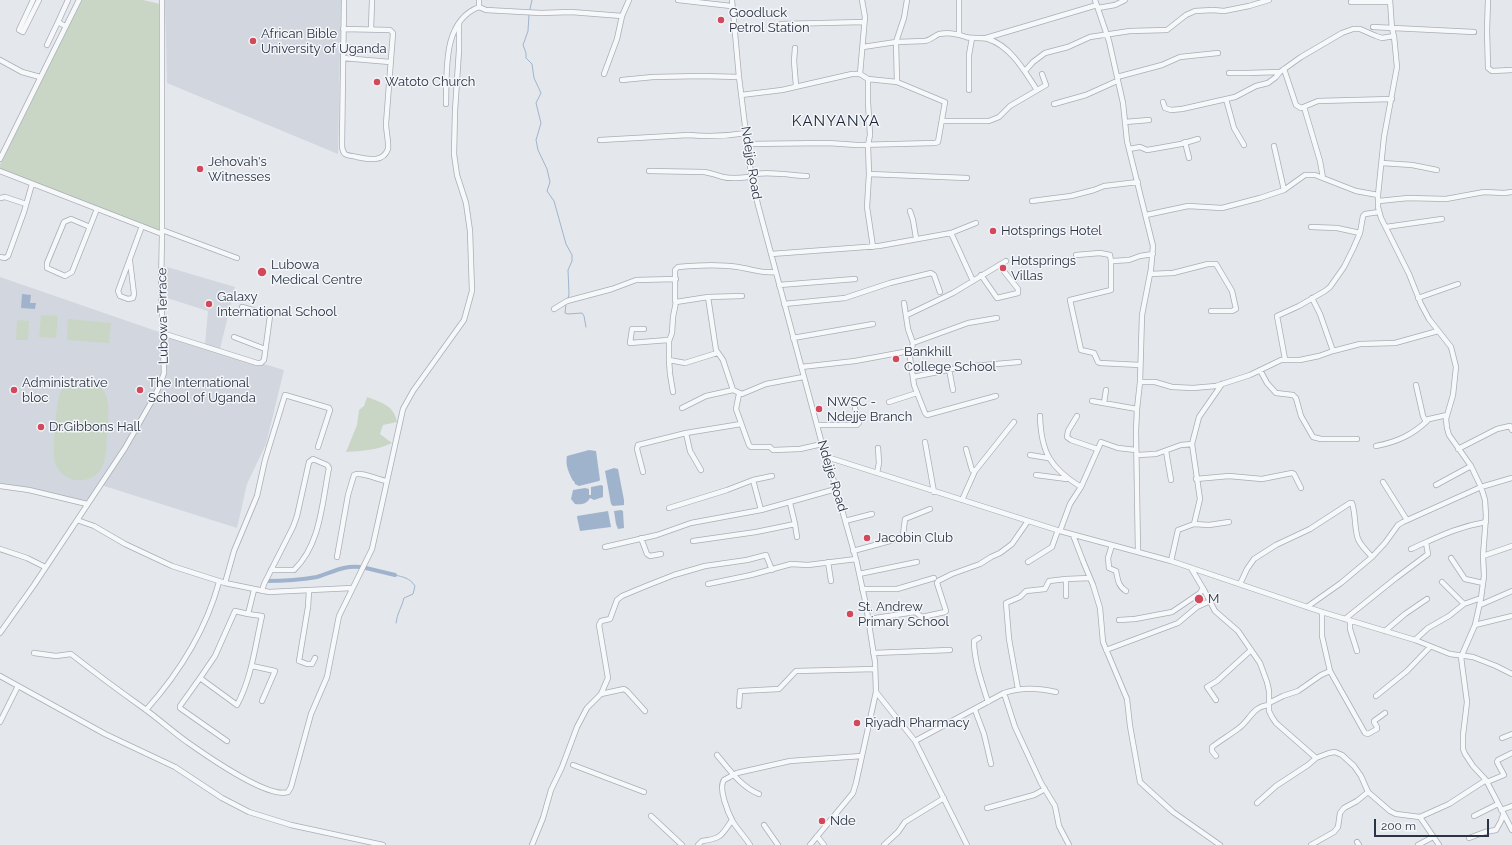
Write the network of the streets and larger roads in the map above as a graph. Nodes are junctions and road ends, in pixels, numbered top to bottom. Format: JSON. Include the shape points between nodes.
{"nodes":[{"id":1,"x":33,"y":0,"type":"edge"},
{"id":2,"x":39,"y":0,"type":"edge"},
{"id":3,"x":68,"y":0,"type":"edge"},
{"id":4,"x":79,"y":0,"type":"edge"},
{"id":5,"x":162,"y":0,"type":"edge"},
{"id":6,"x":344,"y":0,"type":"edge"},
{"id":7,"x":372,"y":0,"type":"edge"},
{"id":8,"x":479,"y":0,"type":"edge"},
{"id":9,"x":629,"y":0,"type":"edge"},
{"id":10,"x":678,"y":0,"type":"edge"},
{"id":11,"x":732,"y":0,"type":"edge"},
{"id":12,"x":862,"y":0,"type":"edge"},
{"id":13,"x":907,"y":0,"type":"edge"},
{"id":14,"x":959,"y":0,"type":"edge"},
{"id":15,"x":1125,"y":0,"type":"edge"},
{"id":16,"x":1269,"y":0,"type":"edge"},
{"id":17,"x":1488,"y":0,"type":"edge"},
{"id":18,"x":1390,"y":1,"type":"edge"},
{"id":19,"x":1351,"y":2,"type":"dead end"},
{"id":20,"x":1097,"y":4,"type":"edge"},
{"id":21,"x":731,"y":6,"type":"junction"},
{"id":22,"x":478,"y":7,"type":"junction"},
{"id":23,"x":622,"y":16,"type":"junction"},
{"id":24,"x":58,"y":22,"type":"junction"},
{"id":25,"x":459,"y":22,"type":"junction"},
{"id":26,"x":864,"y":22,"type":"junction"},
{"id":27,"x":781,"y":24,"type":"dead end"},
{"id":28,"x":65,"y":26,"type":"junction"},
{"id":29,"x":1373,"y":27,"type":"dead end"},
{"id":30,"x":343,"y":29,"type":"junction"},
{"id":31,"x":371,"y":29,"type":"junction"},
{"id":32,"x":1392,"y":29,"type":"junction"},
{"id":33,"x":1474,"y":32,"type":"dead end"},
{"id":34,"x":958,"y":34,"type":"junction"},
{"id":35,"x":1107,"y":35,"type":"junction"},
{"id":36,"x":1394,"y":36,"type":"junction"},
{"id":37,"x":972,"y":38,"type":"junction"},
{"id":38,"x":986,"y":38,"type":"junction"},
{"id":39,"x":896,"y":42,"type":"junction"},
{"id":40,"x":47,"y":45,"type":"dead end"},
{"id":41,"x":863,"y":47,"type":"junction"},
{"id":42,"x":795,"y":48,"type":"dead end"},
{"id":43,"x":1218,"y":53,"type":"dead end"},
{"id":44,"x":343,"y":58,"type":"junction"},
{"id":45,"x":0,"y":60,"type":"edge"},
{"id":46,"x":390,"y":62,"type":"junction"},
{"id":47,"x":1282,"y":70,"type":"junction"},
{"id":48,"x":1512,"y":70,"type":"edge"},
{"id":49,"x":1024,"y":71,"type":"junction"},
{"id":50,"x":1229,"y":73,"type":"dead end"},
{"id":51,"x":604,"y":74,"type":"dead end"},
{"id":52,"x":860,"y":74,"type":"junction"},
{"id":53,"x":1042,"y":74,"type":"dead end"},
{"id":54,"x":40,"y":77,"type":"junction"},
{"id":55,"x":739,"y":77,"type":"junction"},
{"id":56,"x":868,"y":78,"type":"junction"},
{"id":57,"x":1117,"y":79,"type":"junction"},
{"id":58,"x":622,"y":80,"type":"dead end"},
{"id":59,"x":897,"y":82,"type":"junction"},
{"id":60,"x":796,"y":86,"type":"junction"},
{"id":61,"x":969,"y":90,"type":"dead end"},
{"id":62,"x":1037,"y":90,"type":"junction"},
{"id":63,"x":741,"y":95,"type":"junction"},
{"id":64,"x":1226,"y":99,"type":"junction"},
{"id":65,"x":1392,"y":99,"type":"junction"},
{"id":66,"x":1163,"y":102,"type":"dead end"},
{"id":67,"x":446,"y":104,"type":"dead end"},
{"id":68,"x":1054,"y":104,"type":"dead end"},
{"id":69,"x":1304,"y":107,"type":"junction"},
{"id":70,"x":1149,"y":120,"type":"dead end"},
{"id":71,"x":942,"y":121,"type":"junction"},
{"id":72,"x":1125,"y":122,"type":"junction"},
{"id":73,"x":746,"y":132,"type":"junction"},
{"id":74,"x":1198,"y":138,"type":"dead end"},
{"id":75,"x":600,"y":140,"type":"dead end"},
{"id":76,"x":1185,"y":142,"type":"junction"},
{"id":77,"x":747,"y":144,"type":"junction"},
{"id":78,"x":868,"y":145,"type":"junction"},
{"id":79,"x":1244,"y":145,"type":"dead end"},
{"id":80,"x":1274,"y":146,"type":"dead end"},
{"id":81,"x":1129,"y":149,"type":"junction"},
{"id":82,"x":1189,"y":158,"type":"dead end"},
{"id":83,"x":0,"y":159,"type":"edge"},
{"id":84,"x":1382,"y":163,"type":"junction"},
{"id":85,"x":1437,"y":170,"type":"dead end"},
{"id":86,"x":0,"y":171,"type":"edge"},
{"id":87,"x":649,"y":171,"type":"dead end"},
{"id":88,"x":752,"y":174,"type":"junction"},
{"id":89,"x":869,"y":174,"type":"junction"},
{"id":90,"x":807,"y":176,"type":"dead end"},
{"id":91,"x":967,"y":178,"type":"dead end"},
{"id":92,"x":1323,"y":178,"type":"junction"},
{"id":93,"x":1138,"y":182,"type":"junction"},
{"id":94,"x":32,"y":184,"type":"junction"},
{"id":95,"x":1284,"y":190,"type":"junction"},
{"id":96,"x":1512,"y":192,"type":"edge"},
{"id":97,"x":1378,"y":195,"type":"junction"},
{"id":98,"x":0,"y":198,"type":"edge"},
{"id":99,"x":1032,"y":201,"type":"dead end"},
{"id":100,"x":1378,"y":201,"type":"junction"},
{"id":101,"x":26,"y":204,"type":"junction"},
{"id":102,"x":98,"y":209,"type":"junction"},
{"id":103,"x":910,"y":212,"type":"dead end"},
{"id":104,"x":1379,"y":212,"type":"junction"},
{"id":105,"x":1146,"y":215,"type":"junction"},
{"id":106,"x":1442,"y":220,"type":"dead end"},
{"id":107,"x":976,"y":223,"type":"dead end"},
{"id":108,"x":142,"y":226,"type":"junction"},
{"id":109,"x":90,"y":227,"type":"junction"},
{"id":110,"x":1311,"y":227,"type":"dead end"},
{"id":111,"x":1386,"y":227,"type":"junction"},
{"id":112,"x":162,"y":232,"type":"junction"},
{"id":113,"x":951,"y":232,"type":"junction"},
{"id":114,"x":1360,"y":233,"type":"junction"},
{"id":115,"x":916,"y":238,"type":"junction"},
{"id":116,"x":873,"y":247,"type":"junction"},
{"id":117,"x":771,"y":254,"type":"junction"},
{"id":118,"x":1153,"y":254,"type":"junction"},
{"id":119,"x":1076,"y":255,"type":"dead end"},
{"id":120,"x":0,"y":257,"type":"edge"},
{"id":121,"x":237,"y":258,"type":"dead end"},
{"id":122,"x":130,"y":261,"type":"junction"},
{"id":123,"x":1006,"y":261,"type":"dead end"},
{"id":124,"x":1111,"y":261,"type":"junction"},
{"id":125,"x":999,"y":265,"type":"junction"},
{"id":126,"x":776,"y":272,"type":"junction"},
{"id":127,"x":1150,"y":274,"type":"junction"},
{"id":128,"x":981,"y":276,"type":"junction"},
{"id":129,"x":676,"y":279,"type":"junction"},
{"id":130,"x":855,"y":279,"type":"dead end"},
{"id":131,"x":973,"y":282,"type":"junction"},
{"id":132,"x":1458,"y":284,"type":"dead end"},
{"id":133,"x":779,"y":285,"type":"junction"},
{"id":134,"x":940,"y":292,"type":"dead end"},
{"id":135,"x":742,"y":296,"type":"dead end"},
{"id":136,"x":708,"y":297,"type":"junction"},
{"id":137,"x":1312,"y":298,"type":"junction"},
{"id":138,"x":1418,"y":298,"type":"junction"},
{"id":139,"x":676,"y":302,"type":"junction"},
{"id":140,"x":904,"y":303,"type":"dead end"},
{"id":141,"x":784,"y":304,"type":"junction"},
{"id":142,"x":242,"y":307,"type":"dead end"},
{"id":143,"x":554,"y":309,"type":"dead end"},
{"id":144,"x":1211,"y":311,"type":"dead end"},
{"id":145,"x":907,"y":315,"type":"junction"},
{"id":146,"x":997,"y":318,"type":"dead end"},
{"id":147,"x":873,"y":324,"type":"dead end"},
{"id":148,"x":644,"y":329,"type":"dead end"},
{"id":149,"x":1438,"y":331,"type":"junction"},
{"id":150,"x":162,"y":333,"type":"junction"},
{"id":151,"x":234,"y":337,"type":"dead end"},
{"id":152,"x":793,"y":338,"type":"junction"},
{"id":153,"x":669,"y":341,"type":"junction"},
{"id":154,"x":913,"y":343,"type":"junction"},
{"id":155,"x":265,"y":349,"type":"junction"},
{"id":156,"x":909,"y":351,"type":"junction"},
{"id":157,"x":1333,"y":351,"type":"junction"},
{"id":158,"x":717,"y":353,"type":"junction"},
{"id":159,"x":1285,"y":359,"type":"junction"},
{"id":160,"x":670,"y":360,"type":"junction"},
{"id":161,"x":1019,"y":362,"type":"dead end"},
{"id":162,"x":1140,"y":365,"type":"junction"},
{"id":163,"x":801,"y":367,"type":"junction"},
{"id":164,"x":949,"y":369,"type":"junction"},
{"id":165,"x":1260,"y":370,"type":"junction"},
{"id":166,"x":803,"y":377,"type":"junction"},
{"id":167,"x":913,"y":377,"type":"junction"},
{"id":168,"x":1140,"y":382,"type":"junction"},
{"id":169,"x":1222,"y":384,"type":"junction"},
{"id":170,"x":1416,"y":385,"type":"dead end"},
{"id":171,"x":733,"y":390,"type":"junction"},
{"id":172,"x":953,"y":390,"type":"dead end"},
{"id":173,"x":1106,"y":390,"type":"dead end"},
{"id":174,"x":673,"y":392,"type":"dead end"},
{"id":175,"x":917,"y":393,"type":"junction"},
{"id":176,"x":739,"y":394,"type":"junction"},
{"id":177,"x":996,"y":396,"type":"dead end"},
{"id":178,"x":1092,"y":401,"type":"dead end"},
{"id":179,"x":889,"y":402,"type":"dead end"},
{"id":180,"x":1104,"y":403,"type":"junction"},
{"id":181,"x":682,"y":408,"type":"dead end"},
{"id":182,"x":855,"y":408,"type":"dead end"},
{"id":183,"x":1137,"y":408,"type":"junction"},
{"id":184,"x":1447,"y":415,"type":"junction"},
{"id":185,"x":1040,"y":416,"type":"dead end"},
{"id":186,"x":1077,"y":416,"type":"dead end"},
{"id":187,"x":1428,"y":421,"type":"junction"},
{"id":188,"x":1014,"y":422,"type":"dead end"},
{"id":189,"x":741,"y":424,"type":"junction"},
{"id":190,"x":817,"y":425,"type":"junction"},
{"id":191,"x":1512,"y":430,"type":"edge"},
{"id":192,"x":686,"y":433,"type":"junction"},
{"id":193,"x":1357,"y":439,"type":"dead end"},
{"id":194,"x":925,"y":442,"type":"dead end"},
{"id":195,"x":822,"y":444,"type":"junction"},
{"id":196,"x":1192,"y":444,"type":"junction"},
{"id":197,"x":1376,"y":446,"type":"dead end"},
{"id":198,"x":318,"y":447,"type":"dead end"},
{"id":199,"x":878,"y":448,"type":"dead end"},
{"id":200,"x":966,"y":449,"type":"dead end"},
{"id":201,"x":1097,"y":449,"type":"junction"},
{"id":202,"x":1458,"y":449,"type":"junction"},
{"id":203,"x":1166,"y":451,"type":"junction"},
{"id":204,"x":1136,"y":452,"type":"junction"},
{"id":205,"x":1030,"y":455,"type":"dead end"},
{"id":206,"x":827,"y":457,"type":"junction"},
{"id":207,"x":1048,"y":458,"type":"junction"},
{"id":208,"x":1471,"y":466,"type":"junction"},
{"id":209,"x":701,"y":470,"type":"dead end"},
{"id":210,"x":643,"y":472,"type":"dead end"},
{"id":211,"x":975,"y":472,"type":"junction"},
{"id":212,"x":877,"y":473,"type":"junction"},
{"id":213,"x":1036,"y":475,"type":"dead end"},
{"id":214,"x":772,"y":476,"type":"dead end"},
{"id":215,"x":1512,"y":478,"type":"edge"},
{"id":216,"x":1068,"y":479,"type":"junction"},
{"id":217,"x":1196,"y":479,"type":"junction"},
{"id":218,"x":753,"y":480,"type":"junction"},
{"id":219,"x":1171,"y":480,"type":"dead end"},
{"id":220,"x":387,"y":481,"type":"junction"},
{"id":221,"x":1384,"y":482,"type":"dead end"},
{"id":222,"x":1436,"y":485,"type":"dead end"},
{"id":223,"x":0,"y":486,"type":"edge"},
{"id":224,"x":1081,"y":487,"type":"junction"},
{"id":225,"x":1481,"y":487,"type":"junction"},
{"id":226,"x":1301,"y":488,"type":"dead end"},
{"id":227,"x":836,"y":489,"type":"junction"},
{"id":228,"x":934,"y":492,"type":"junction"},
{"id":229,"x":962,"y":500,"type":"junction"},
{"id":230,"x":790,"y":503,"type":"junction"},
{"id":231,"x":87,"y":504,"type":"junction"},
{"id":232,"x":669,"y":508,"type":"dead end"},
{"id":233,"x":930,"y":509,"type":"dead end"},
{"id":234,"x":761,"y":510,"type":"junction"},
{"id":235,"x":872,"y":514,"type":"dead end"},
{"id":236,"x":77,"y":520,"type":"junction"},
{"id":237,"x":1407,"y":520,"type":"junction"},
{"id":238,"x":845,"y":521,"type":"junction"},
{"id":239,"x":1028,"y":521,"type":"junction"},
{"id":240,"x":1229,"y":522,"type":"dead end"},
{"id":241,"x":1486,"y":522,"type":"junction"},
{"id":242,"x":795,"y":524,"type":"junction"},
{"id":243,"x":1194,"y":524,"type":"junction"},
{"id":244,"x":1059,"y":531,"type":"junction"},
{"id":245,"x":1073,"y":535,"type":"junction"},
{"id":246,"x":797,"y":537,"type":"dead end"},
{"id":247,"x":641,"y":538,"type":"junction"},
{"id":248,"x":693,"y":541,"type":"dead end"},
{"id":249,"x":1426,"y":543,"type":"junction"},
{"id":250,"x":1112,"y":545,"type":"junction"},
{"id":251,"x":1512,"y":546,"type":"edge"},
{"id":252,"x":605,"y":547,"type":"dead end"},
{"id":253,"x":0,"y":549,"type":"edge"},
{"id":254,"x":1412,"y":549,"type":"dead end"},
{"id":255,"x":853,"y":550,"type":"junction"},
{"id":256,"x":1138,"y":552,"type":"junction"},
{"id":257,"x":662,"y":554,"type":"dead end"},
{"id":258,"x":1372,"y":556,"type":"junction"},
{"id":259,"x":1483,"y":556,"type":"junction"},
{"id":260,"x":337,"y":557,"type":"dead end"},
{"id":261,"x":1451,"y":558,"type":"dead end"},
{"id":262,"x":856,"y":559,"type":"junction"},
{"id":263,"x":1171,"y":561,"type":"junction"},
{"id":264,"x":828,"y":562,"type":"junction"},
{"id":265,"x":917,"y":562,"type":"dead end"},
{"id":266,"x":1028,"y":562,"type":"dead end"},
{"id":267,"x":45,"y":567,"type":"junction"},
{"id":268,"x":1191,"y":568,"type":"junction"},
{"id":269,"x":271,"y":570,"type":"junction"},
{"id":270,"x":772,"y":570,"type":"junction"},
{"id":271,"x":859,"y":574,"type":"junction"},
{"id":272,"x":934,"y":578,"type":"dead end"},
{"id":273,"x":1090,"y":578,"type":"junction"},
{"id":274,"x":1066,"y":579,"type":"junction"},
{"id":275,"x":831,"y":581,"type":"dead end"},
{"id":276,"x":219,"y":582,"type":"junction"},
{"id":277,"x":1442,"y":582,"type":"dead end"},
{"id":278,"x":224,"y":583,"type":"junction"},
{"id":279,"x":1483,"y":583,"type":"junction"},
{"id":280,"x":708,"y":584,"type":"dead end"},
{"id":281,"x":1240,"y":584,"type":"junction"},
{"id":282,"x":352,"y":588,"type":"junction"},
{"id":283,"x":1203,"y":588,"type":"junction"},
{"id":284,"x":862,"y":589,"type":"junction"},
{"id":285,"x":254,"y":590,"type":"junction"},
{"id":286,"x":262,"y":591,"type":"junction"},
{"id":287,"x":309,"y":591,"type":"junction"},
{"id":288,"x":1126,"y":591,"type":"dead end"},
{"id":289,"x":1512,"y":591,"type":"edge"},
{"id":290,"x":1066,"y":596,"type":"dead end"},
{"id":291,"x":1481,"y":598,"type":"junction"},
{"id":292,"x":1427,"y":599,"type":"dead end"},
{"id":293,"x":1210,"y":601,"type":"junction"},
{"id":294,"x":1464,"y":604,"type":"junction"},
{"id":295,"x":1480,"y":605,"type":"junction"},
{"id":296,"x":1307,"y":607,"type":"junction"},
{"id":297,"x":1322,"y":612,"type":"junction"},
{"id":298,"x":248,"y":614,"type":"junction"},
{"id":299,"x":1512,"y":616,"type":"edge"},
{"id":300,"x":869,"y":619,"type":"junction"},
{"id":301,"x":1344,"y":619,"type":"junction"},
{"id":302,"x":1119,"y":620,"type":"dead end"},
{"id":303,"x":1350,"y":621,"type":"junction"},
{"id":304,"x":1475,"y":625,"type":"junction"},
{"id":305,"x":1385,"y":631,"type":"junction"},
{"id":306,"x":0,"y":633,"type":"edge"},
{"id":307,"x":979,"y":638,"type":"dead end"},
{"id":308,"x":1415,"y":640,"type":"junction"},
{"id":309,"x":1430,"y":647,"type":"junction"},
{"id":310,"x":950,"y":650,"type":"dead end"},
{"id":311,"x":1106,"y":650,"type":"junction"},
{"id":312,"x":1251,"y":650,"type":"junction"},
{"id":313,"x":1357,"y":651,"type":"dead end"},
{"id":314,"x":873,"y":652,"type":"junction"},
{"id":315,"x":34,"y":653,"type":"dead end"},
{"id":316,"x":1461,"y":657,"type":"junction"},
{"id":317,"x":315,"y":658,"type":"dead end"},
{"id":318,"x":252,"y":666,"type":"junction"},
{"id":319,"x":875,"y":669,"type":"junction"},
{"id":320,"x":1330,"y":671,"type":"junction"},
{"id":321,"x":1512,"y":674,"type":"edge"},
{"id":322,"x":0,"y":676,"type":"edge"},
{"id":323,"x":200,"y":678,"type":"junction"},
{"id":324,"x":18,"y":686,"type":"junction"},
{"id":325,"x":1018,"y":689,"type":"junction"},
{"id":326,"x":876,"y":692,"type":"junction"},
{"id":327,"x":1056,"y":692,"type":"dead end"},
{"id":328,"x":1004,"y":693,"type":"junction"},
{"id":329,"x":601,"y":694,"type":"junction"},
{"id":330,"x":1376,"y":696,"type":"dead end"},
{"id":331,"x":1216,"y":700,"type":"dead end"},
{"id":332,"x":262,"y":701,"type":"dead end"},
{"id":333,"x":988,"y":702,"type":"junction"},
{"id":334,"x":1269,"y":704,"type":"junction"},
{"id":335,"x":739,"y":706,"type":"dead end"},
{"id":336,"x":146,"y":710,"type":"junction"},
{"id":337,"x":975,"y":710,"type":"junction"},
{"id":338,"x":645,"y":711,"type":"dead end"},
{"id":339,"x":1385,"y":713,"type":"dead end"},
{"id":340,"x":0,"y":722,"type":"edge"},
{"id":341,"x":1512,"y":734,"type":"edge"},
{"id":342,"x":1502,"y":738,"type":"dead end"},
{"id":343,"x":227,"y":741,"type":"dead end"},
{"id":344,"x":915,"y":741,"type":"junction"},
{"id":345,"x":1512,"y":752,"type":"edge"},
{"id":346,"x":717,"y":755,"type":"dead end"},
{"id":347,"x":862,"y":756,"type":"junction"},
{"id":348,"x":1216,"y":756,"type":"dead end"},
{"id":349,"x":1316,"y":758,"type":"junction"},
{"id":350,"x":991,"y":764,"type":"dead end"},
{"id":351,"x":573,"y":765,"type":"dead end"},
{"id":352,"x":733,"y":775,"type":"junction"},
{"id":353,"x":1486,"y":781,"type":"junction"},
{"id":354,"x":1045,"y":790,"type":"junction"},
{"id":355,"x":644,"y":792,"type":"dead end"},
{"id":356,"x":1368,"y":792,"type":"junction"},
{"id":357,"x":758,"y":794,"type":"dead end"},
{"id":358,"x":944,"y":798,"type":"junction"},
{"id":359,"x":1257,"y":803,"type":"dead end"},
{"id":360,"x":1498,"y":804,"type":"junction"},
{"id":361,"x":1512,"y":806,"type":"edge"},
{"id":362,"x":987,"y":808,"type":"dead end"},
{"id":363,"x":1502,"y":813,"type":"junction"},
{"id":364,"x":650,"y":816,"type":"dead end"},
{"id":365,"x":1474,"y":816,"type":"dead end"},
{"id":366,"x":1420,"y":817,"type":"junction"},
{"id":367,"x":732,"y":820,"type":"junction"},
{"id":368,"x":764,"y":825,"type":"dead end"},
{"id":369,"x":1512,"y":830,"type":"edge"},
{"id":370,"x":817,"y":836,"type":"junction"},
{"id":371,"x":1433,"y":837,"type":"junction"},
{"id":372,"x":1469,"y":838,"type":"dead end"},
{"id":373,"x":1067,"y":844,"type":"edge"},
{"id":374,"x":382,"y":845,"type":"edge"},
{"id":375,"x":532,"y":845,"type":"edge"},
{"id":376,"x":682,"y":845,"type":"edge"},
{"id":377,"x":698,"y":845,"type":"edge"},
{"id":378,"x":750,"y":845,"type":"edge"},
{"id":379,"x":778,"y":845,"type":"edge"},
{"id":380,"x":810,"y":845,"type":"edge"},
{"id":381,"x":824,"y":845,"type":"edge"},
{"id":382,"x":884,"y":845,"type":"edge"},
{"id":383,"x":968,"y":845,"type":"edge"},
{"id":384,"x":1220,"y":845,"type":"edge"},
{"id":385,"x":1310,"y":845,"type":"edge"},
{"id":386,"x":1418,"y":845,"type":"edge"},
{"id":387,"x":1439,"y":845,"type":"edge"}],
"edges":[{"from":1,"to":2,"type":"street","via":[[19,30],[23,32]]},
{"from":3,"to":24,"type":"street"},
{"from":4,"to":28,"type":"street"},
{"from":5,"to":112,"type":"street","name":"Lubowa Terrace"},
{"from":6,"to":30,"type":"street"},
{"from":7,"to":31,"type":"street"},
{"from":8,"to":22,"type":"street"},
{"from":9,"to":23,"type":"street"},
{"from":10,"to":21,"type":"street"},
{"from":11,"to":21,"type":"street","name":"Ndejje Road"},
{"from":12,"to":26,"type":"street"},
{"from":13,"to":39,"type":"street"},
{"from":14,"to":34,"type":"street"},
{"from":15,"to":20,"type":"street","via":[[1115,4]]},
{"from":16,"to":35,"type":"street","via":[[1224,11],[1194,11],[1167,30]]},
{"from":17,"to":48,"type":"street","via":[[1488,68],[1492,71]]},
{"from":18,"to":19,"type":"street"},
{"from":18,"to":32,"type":"street"},
{"from":20,"to":35,"type":"street"},
{"from":20,"to":38,"type":"street"},
{"from":21,"to":55,"type":"street","name":"Ndejje Road"},
{"from":22,"to":23,"type":"street","via":[[486,10]]},
{"from":22,"to":25,"type":"street"},
{"from":23,"to":51,"type":"street","via":[[618,39]]},
{"from":24,"to":28,"type":"street"},
{"from":24,"to":40,"type":"street"},
{"from":25,"to":67,"type":"street","via":[[452,32],[450,44]]},
{"from":25,"to":220,"type":"street","via":[[454,154],[470,231],[472,292],[464,320],[403,409]]},
{"from":26,"to":27,"type":"street"},
{"from":26,"to":41,"type":"street"},
{"from":28,"to":54,"type":"street"},
{"from":29,"to":32,"type":"street"},
{"from":30,"to":31,"type":"street"},
{"from":30,"to":44,"type":"street"},
{"from":31,"to":46,"type":"street","via":[[392,31]]},
{"from":32,"to":33,"type":"street"},
{"from":32,"to":36,"type":"street"},
{"from":34,"to":37,"type":"street"},
{"from":34,"to":39,"type":"street","via":[[937,34],[933,39],[926,41]]},
{"from":35,"to":49,"type":"street","via":[[1090,37],[1068,47],[1045,53]]},
{"from":35,"to":57,"type":"street"},
{"from":36,"to":47,"type":"street","via":[[1382,38],[1353,28]]},
{"from":36,"to":65,"type":"street","via":[[1397,67]]},
{"from":37,"to":38,"type":"street"},
{"from":37,"to":61,"type":"street","via":[[969,55]]},
{"from":38,"to":49,"type":"street","via":[[1002,46]]},
{"from":39,"to":41,"type":"street"},
{"from":39,"to":59,"type":"street"},
{"from":41,"to":52,"type":"street"},
{"from":42,"to":60,"type":"street"},
{"from":43,"to":57,"type":"street","via":[[1180,58]]},
{"from":44,"to":46,"type":"street"},
{"from":44,"to":46,"type":"street","via":[[342,150],[346,154],[370,160],[384,155],[388,146],[386,124]]},
{"from":45,"to":54,"type":"street","via":[[22,72]]},
{"from":47,"to":50,"type":"street"},
{"from":47,"to":64,"type":"street","via":[[1268,83]]},
{"from":47,"to":69,"type":"street","via":[[1296,105]]},
{"from":49,"to":62,"type":"street"},
{"from":52,"to":56,"type":"street"},
{"from":52,"to":60,"type":"street","via":[[833,77]]},
{"from":53,"to":62,"type":"street","via":[[1046,84]]},
{"from":54,"to":83,"type":"street"},
{"from":55,"to":58,"type":"street","via":[[654,77]]},
{"from":55,"to":63,"type":"street","name":"Ndejje Road"},
{"from":56,"to":59,"type":"street"},
{"from":56,"to":78,"type":"street"},
{"from":57,"to":68,"type":"street","via":[[1086,95]]},
{"from":57,"to":72,"type":"street"},
{"from":59,"to":71,"type":"street","via":[[945,102]]},
{"from":60,"to":63,"type":"street"},
{"from":62,"to":71,"type":"street","via":[[993,120]]},
{"from":63,"to":73,"type":"street","name":"Ndejje Road"},
{"from":64,"to":66,"type":"street","via":[[1171,110],[1165,108]]},
{"from":64,"to":79,"type":"street","via":[[1234,128]]},
{"from":65,"to":69,"type":"street","via":[[1318,101]]},
{"from":65,"to":84,"type":"street","via":[[1384,137]]},
{"from":69,"to":92,"type":"street"},
{"from":70,"to":72,"type":"street"},
{"from":71,"to":78,"type":"street","via":[[935,143]]},
{"from":72,"to":81,"type":"street"},
{"from":73,"to":75,"type":"street","via":[[735,135]]},
{"from":73,"to":77,"type":"street","name":"Ndejje Road"},
{"from":74,"to":76,"type":"street"},
{"from":76,"to":81,"type":"street","via":[[1147,150],[1140,147]]},
{"from":76,"to":82,"type":"street"},
{"from":77,"to":78,"type":"street"},
{"from":77,"to":88,"type":"street","name":"Ndejje Road"},
{"from":78,"to":89,"type":"street"},
{"from":80,"to":95,"type":"street"},
{"from":81,"to":93,"type":"street"},
{"from":84,"to":85,"type":"street"},
{"from":84,"to":97,"type":"street"},
{"from":86,"to":94,"type":"street"},
{"from":87,"to":88,"type":"street","via":[[704,172],[734,178],[749,177]]},
{"from":88,"to":90,"type":"street"},
{"from":88,"to":117,"type":"street","name":"Ndejje Road"},
{"from":89,"to":91,"type":"street"},
{"from":89,"to":116,"type":"street","via":[[867,206]]},
{"from":92,"to":95,"type":"street","via":[[1305,175]]},
{"from":92,"to":97,"type":"street","via":[[1356,191]]},
{"from":93,"to":99,"type":"street","via":[[1104,186],[1071,196]]},
{"from":93,"to":105,"type":"street"},
{"from":94,"to":101,"type":"street"},
{"from":94,"to":102,"type":"street"},
{"from":95,"to":105,"type":"street","via":[[1222,208],[1188,206]]},
{"from":96,"to":100,"type":"street","via":[[1480,192],[1446,199],[1408,198]]},
{"from":97,"to":100,"type":"street"},
{"from":98,"to":101,"type":"street","via":[[5,197]]},
{"from":100,"to":104,"type":"street"},
{"from":101,"to":120,"type":"street","via":[[8,256]]},
{"from":102,"to":108,"type":"street"},
{"from":102,"to":109,"type":"street"},
{"from":103,"to":115,"type":"street"},
{"from":104,"to":111,"type":"street"},
{"from":104,"to":114,"type":"street","via":[[1363,216]]},
{"from":105,"to":118,"type":"street"},
{"from":106,"to":111,"type":"street"},
{"from":107,"to":113,"type":"street"},
{"from":108,"to":112,"type":"street"},
{"from":108,"to":122,"type":"street"},
{"from":109,"to":109,"type":"street","via":[[71,274],[65,276],[47,268],[64,222],[71,219]]},
{"from":110,"to":114,"type":"street","via":[[1337,228]]},
{"from":111,"to":138,"type":"street"},
{"from":112,"to":121,"type":"street"},
{"from":112,"to":150,"type":"street","name":"Lubowa Terrace"},
{"from":113,"to":115,"type":"street"},
{"from":113,"to":131,"type":"street"},
{"from":114,"to":137,"type":"street","via":[[1336,280],[1328,289]]},
{"from":115,"to":116,"type":"street"},
{"from":116,"to":117,"type":"street"},
{"from":117,"to":126,"type":"street","name":"Ndejje Road"},
{"from":118,"to":124,"type":"street"},
{"from":118,"to":127,"type":"street"},
{"from":119,"to":124,"type":"street","via":[[1110,255]]},
{"from":122,"to":122,"type":"street","via":[[118,291],[120,296],[128,299],[134,294]]},
{"from":123,"to":125,"type":"street"},
{"from":124,"to":162,"type":"street","via":[[1111,290],[1070,300],[1081,350],[1094,353],[1100,363]]},
{"from":125,"to":128,"type":"street"},
{"from":125,"to":128,"type":"street","via":[[1018,289],[1018,293],[997,298]]},
{"from":126,"to":129,"type":"street","via":[[734,266],[690,265],[677,267]]},
{"from":126,"to":133,"type":"street","name":"Ndejje Road"},
{"from":127,"to":144,"type":"street","via":[[1216,264],[1232,291],[1236,309]]},
{"from":127,"to":162,"type":"street","via":[[1142,315]]},
{"from":128,"to":131,"type":"street"},
{"from":129,"to":139,"type":"street"},
{"from":129,"to":143,"type":"street","via":[[636,280],[567,301]]},
{"from":130,"to":133,"type":"street"},
{"from":131,"to":145,"type":"street"},
{"from":132,"to":138,"type":"street"},
{"from":133,"to":141,"type":"street","name":"Ndejje Road"},
{"from":134,"to":141,"type":"street","via":[[931,273],[845,298]]},
{"from":135,"to":136,"type":"street"},
{"from":136,"to":139,"type":"street"},
{"from":136,"to":158,"type":"street"},
{"from":137,"to":157,"type":"street"},
{"from":137,"to":159,"type":"street","via":[[1276,318]]},
{"from":138,"to":149,"type":"street"},
{"from":139,"to":153,"type":"street"},
{"from":140,"to":145,"type":"street"},
{"from":141,"to":152,"type":"street","name":"Ndejje Road"},
{"from":142,"to":155,"type":"street","via":[[270,316]]},
{"from":145,"to":154,"type":"street"},
{"from":146,"to":154,"type":"street","via":[[968,323]]},
{"from":147,"to":152,"type":"street"},
{"from":148,"to":153,"type":"street","via":[[632,329],[630,343]]},
{"from":149,"to":157,"type":"street","via":[[1395,343],[1360,344]]},
{"from":149,"to":184,"type":"street","via":[[1451,347],[1456,367],[1453,395]]},
{"from":150,"to":155,"type":"street","via":[[259,363],[263,362]]},
{"from":150,"to":231,"type":"street","name":"Lubowa Terrace","via":[[164,373],[159,387],[125,448]]},
{"from":151,"to":155,"type":"street"},
{"from":152,"to":163,"type":"street","name":"Ndejje Road"},
{"from":153,"to":160,"type":"street"},
{"from":154,"to":156,"type":"street"},
{"from":156,"to":163,"type":"street"},
{"from":156,"to":167,"type":"street"},
{"from":157,"to":159,"type":"street","via":[[1300,360]]},
{"from":158,"to":160,"type":"street","via":[[685,363]]},
{"from":158,"to":171,"type":"street","via":[[723,360]]},
{"from":159,"to":165,"type":"street"},
{"from":160,"to":174,"type":"street"},
{"from":161,"to":164,"type":"street"},
{"from":162,"to":168,"type":"street"},
{"from":163,"to":166,"type":"street","name":"Ndejje Road"},
{"from":164,"to":167,"type":"street"},
{"from":164,"to":172,"type":"street"},
{"from":165,"to":169,"type":"street"},
{"from":165,"to":193,"type":"street","via":[[1276,392],[1293,395],[1296,398],[1301,416],[1313,437],[1321,440]]},
{"from":166,"to":176,"type":"street","via":[[766,384]]},
{"from":166,"to":190,"type":"street","name":"Ndejje Road"},
{"from":167,"to":175,"type":"street"},
{"from":168,"to":169,"type":"street","via":[[1193,388]]},
{"from":168,"to":183,"type":"street"},
{"from":169,"to":196,"type":"street","via":[[1199,417]]},
{"from":170,"to":187,"type":"street","via":[[1422,416]]},
{"from":171,"to":176,"type":"street"},
{"from":171,"to":181,"type":"street","via":[[706,396]]},
{"from":173,"to":180,"type":"street"},
{"from":175,"to":177,"type":"street","via":[[928,415]]},
{"from":175,"to":179,"type":"street"},
{"from":176,"to":189,"type":"street","via":[[736,409]]},
{"from":178,"to":180,"type":"street"},
{"from":180,"to":183,"type":"street"},
{"from":182,"to":190,"type":"street","via":[[859,423],[857,425]]},
{"from":183,"to":204,"type":"street"},
{"from":184,"to":187,"type":"street"},
{"from":184,"to":202,"type":"street","via":[[1449,436]]},
{"from":185,"to":207,"type":"street","via":[[1042,443]]},
{"from":186,"to":201,"type":"street","via":[[1067,437]]},
{"from":187,"to":197,"type":"street","via":[[1410,435]]},
{"from":188,"to":211,"type":"street"},
{"from":189,"to":192,"type":"street"},
{"from":189,"to":195,"type":"street","via":[[749,445],[753,447],[770,447],[773,450],[800,449]]},
{"from":190,"to":195,"type":"street","name":"Ndejje Road"},
{"from":191,"to":202,"type":"street","via":[[1510,426],[1497,429]]},
{"from":192,"to":209,"type":"street","via":[[690,451]]},
{"from":192,"to":210,"type":"street","via":[[638,445]]},
{"from":194,"to":228,"type":"street"},
{"from":195,"to":206,"type":"street","name":"Ndejje Road"},
{"from":196,"to":203,"type":"street"},
{"from":196,"to":217,"type":"street"},
{"from":198,"to":278,"type":"street","via":[[329,408],[285,395],[257,496]]},
{"from":199,"to":212,"type":"street"},
{"from":200,"to":211,"type":"street","via":[[970,466]]},
{"from":201,"to":204,"type":"street","via":[[1103,442]]},
{"from":201,"to":224,"type":"street"},
{"from":202,"to":208,"type":"street"},
{"from":203,"to":204,"type":"street","via":[[1156,454]]},
{"from":203,"to":219,"type":"street"},
{"from":204,"to":256,"type":"street"},
{"from":205,"to":207,"type":"street"},
{"from":206,"to":212,"type":"street"},
{"from":206,"to":227,"type":"street","name":"Ndejje Road"},
{"from":207,"to":216,"type":"street"},
{"from":208,"to":222,"type":"street"},
{"from":208,"to":225,"type":"street"},
{"from":211,"to":229,"type":"street"},
{"from":212,"to":228,"type":"street"},
{"from":213,"to":216,"type":"street"},
{"from":214,"to":218,"type":"street"},
{"from":215,"to":225,"type":"street"},
{"from":216,"to":224,"type":"street"},
{"from":217,"to":226,"type":"street","via":[[1229,476],[1262,479],[1292,473]]},
{"from":217,"to":243,"type":"street","via":[[1200,499]]},
{"from":218,"to":232,"type":"street"},
{"from":218,"to":234,"type":"street"},
{"from":220,"to":260,"type":"street","via":[[362,474],[354,475]]},
{"from":220,"to":282,"type":"street","via":[[372,549]]},
{"from":221,"to":237,"type":"street"},
{"from":223,"to":231,"type":"street"},
{"from":224,"to":244,"type":"street","via":[[1070,504]]},
{"from":225,"to":237,"type":"street"},
{"from":225,"to":241,"type":"street","via":[[1485,500]]},
{"from":227,"to":230,"type":"street"},
{"from":227,"to":238,"type":"street","name":"Ndejje Road"},
{"from":228,"to":229,"type":"street"},
{"from":229,"to":239,"type":"street"},
{"from":230,"to":234,"type":"street"},
{"from":230,"to":242,"type":"street"},
{"from":231,"to":236,"type":"street","name":"Lubowa Terrace"},
{"from":233,"to":255,"type":"street","via":[[905,519],[901,538]]},
{"from":234,"to":247,"type":"street","via":[[691,523]]},
{"from":235,"to":238,"type":"street"},
{"from":236,"to":267,"type":"street","name":"Lubowa Terrace"},
{"from":236,"to":276,"type":"street","via":[[94,526],[172,566]]},
{"from":237,"to":258,"type":"street","via":[[1398,525]]},
{"from":238,"to":255,"type":"street","name":"Ndejje Road"},
{"from":239,"to":244,"type":"street"},
{"from":239,"to":300,"type":"street","via":[[1012,544],[1000,553],[938,581],[945,612],[922,617],[915,612]]},
{"from":240,"to":243,"type":"street"},
{"from":241,"to":249,"type":"street","via":[[1466,525]]},
{"from":241,"to":259,"type":"street"},
{"from":242,"to":246,"type":"street"},
{"from":242,"to":248,"type":"street"},
{"from":243,"to":263,"type":"street","via":[[1178,530]]},
{"from":244,"to":245,"type":"street"},
{"from":244,"to":266,"type":"street","via":[[1052,547]]},
{"from":245,"to":250,"type":"street"},
{"from":245,"to":273,"type":"street"},
{"from":247,"to":252,"type":"street"},
{"from":247,"to":257,"type":"street","via":[[647,554]]},
{"from":249,"to":254,"type":"street"},
{"from":249,"to":301,"type":"street","via":[[1428,554]]},
{"from":250,"to":256,"type":"street"},
{"from":250,"to":288,"type":"street","via":[[1108,558],[1109,568],[1116,571],[1118,583]]},
{"from":251,"to":259,"type":"street"},
{"from":253,"to":267,"type":"street"},
{"from":255,"to":262,"type":"street","name":"Ndejje Road"},
{"from":256,"to":263,"type":"street"},
{"from":258,"to":281,"type":"street","via":[[1358,538],[1354,510],[1350,503],[1310,529],[1254,559]]},
{"from":258,"to":296,"type":"street","via":[[1341,584]]},
{"from":259,"to":279,"type":"street"},
{"from":261,"to":279,"type":"street","via":[[1465,579]]},
{"from":262,"to":264,"type":"street"},
{"from":262,"to":271,"type":"street","name":"Ndejje Road"},
{"from":263,"to":268,"type":"street"},
{"from":264,"to":270,"type":"street","via":[[791,564]]},
{"from":264,"to":275,"type":"street"},
{"from":265,"to":271,"type":"street"},
{"from":267,"to":306,"type":"street","name":"Lubowa Terrace"},
{"from":268,"to":281,"type":"street"},
{"from":268,"to":283,"type":"street"},
{"from":269,"to":269,"type":"street","via":[[294,570],[301,563],[314,538],[329,468],[313,459],[309,462],[293,527]]},
{"from":269,"to":286,"type":"street"},
{"from":270,"to":280,"type":"street"},
{"from":270,"to":329,"type":"street","via":[[766,555],[705,566],[674,575],[618,599],[610,619],[600,621],[599,625],[608,678]]},
{"from":271,"to":284,"type":"street","name":"Ndejje Road"},
{"from":272,"to":284,"type":"street","via":[[898,588]]},
{"from":273,"to":274,"type":"street"},
{"from":273,"to":311,"type":"street","via":[[1100,608]]},
{"from":274,"to":290,"type":"street"},
{"from":274,"to":325,"type":"street","via":[[1049,581],[1045,589],[1026,592],[1006,603],[1009,639]]},
{"from":276,"to":278,"type":"street"},
{"from":276,"to":336,"type":"street","via":[[191,650]]},
{"from":277,"to":294,"type":"street"},
{"from":278,"to":285,"type":"street"},
{"from":279,"to":291,"type":"street"},
{"from":281,"to":296,"type":"street"},
{"from":282,"to":287,"type":"street"},
{"from":282,"to":336,"type":"street","via":[[339,616],[327,678],[311,714],[294,780],[288,792],[281,793],[249,781],[190,744]]},
{"from":283,"to":293,"type":"street"},
{"from":283,"to":302,"type":"street","via":[[1172,612]]},
{"from":284,"to":300,"type":"street","name":"Ndejje Road"},
{"from":285,"to":286,"type":"street"},
{"from":285,"to":298,"type":"street"},
{"from":286,"to":287,"type":"street"},
{"from":287,"to":317,"type":"street","via":[[299,661],[312,664]]},
{"from":289,"to":295,"type":"street"},
{"from":291,"to":294,"type":"street"},
{"from":291,"to":295,"type":"street"},
{"from":292,"to":305,"type":"street"},
{"from":293,"to":311,"type":"street","via":[[1197,607],[1178,623]]},
{"from":293,"to":312,"type":"street","via":[[1215,610],[1238,631]]},
{"from":294,"to":308,"type":"street"},
{"from":295,"to":304,"type":"street"},
{"from":296,"to":297,"type":"street"},
{"from":297,"to":301,"type":"street"},
{"from":297,"to":320,"type":"street","via":[[1322,636]]},
{"from":298,"to":318,"type":"street","via":[[262,616]]},
{"from":298,"to":323,"type":"street","via":[[235,611],[216,652]]},
{"from":299,"to":304,"type":"street"},
{"from":300,"to":314,"type":"street","name":"Ndejje Road"},
{"from":301,"to":303,"type":"street"},
{"from":303,"to":305,"type":"street"},
{"from":303,"to":313,"type":"street"},
{"from":304,"to":316,"type":"street"},
{"from":305,"to":308,"type":"street"},
{"from":307,"to":333,"type":"street","via":[[975,640],[974,646]]},
{"from":308,"to":309,"type":"street"},
{"from":309,"to":316,"type":"street"},
{"from":309,"to":330,"type":"street","via":[[1407,672]]},
{"from":310,"to":314,"type":"street"},
{"from":311,"to":384,"type":"street","via":[[1127,699],[1140,782],[1173,812]]},
{"from":312,"to":331,"type":"street","via":[[1217,681],[1206,687]]},
{"from":312,"to":334,"type":"street","via":[[1260,663],[1265,677]]},
{"from":314,"to":319,"type":"street","name":"Ndejje Road"},
{"from":315,"to":336,"type":"street","via":[[56,656],[71,654]]},
{"from":316,"to":321,"type":"street","via":[[1477,659]]},
{"from":316,"to":353,"type":"street","via":[[1467,702],[1463,749]]},
{"from":318,"to":323,"type":"street","via":[[237,705]]},
{"from":318,"to":332,"type":"street","via":[[275,671]]},
{"from":319,"to":326,"type":"street","name":"Ndejje Road"},
{"from":319,"to":335,"type":"street","via":[[794,672],[779,689],[740,691]]},
{"from":320,"to":334,"type":"street","via":[[1298,691]]},
{"from":320,"to":339,"type":"street","via":[[1365,733],[1368,734],[1377,728],[1374,721]]},
{"from":322,"to":324,"type":"street"},
{"from":323,"to":343,"type":"street","via":[[180,708]]},
{"from":324,"to":340,"type":"street"},
{"from":324,"to":374,"type":"street","via":[[105,734],[175,767],[222,798],[249,812],[291,826]]},
{"from":325,"to":327,"type":"street","via":[[1032,688]]},
{"from":325,"to":328,"type":"street"},
{"from":326,"to":344,"type":"street"},
{"from":326,"to":347,"type":"street","name":"Ndejje Road"},
{"from":328,"to":333,"type":"street"},
{"from":328,"to":354,"type":"street","via":[[1015,727]]},
{"from":329,"to":338,"type":"street","via":[[624,689]]},
{"from":329,"to":375,"type":"street","via":[[587,708],[577,727]]},
{"from":333,"to":337,"type":"street"},
{"from":334,"to":348,"type":"street","via":[[1256,710],[1241,727],[1212,747]]},
{"from":334,"to":349,"type":"street","via":[[1269,711],[1276,723]]},
{"from":337,"to":344,"type":"street"},
{"from":337,"to":350,"type":"street"},
{"from":341,"to":342,"type":"street"},
{"from":344,"to":358,"type":"street"},
{"from":345,"to":353,"type":"street","via":[[1497,762],[1504,775]]},
{"from":346,"to":352,"type":"street"},
{"from":347,"to":352,"type":"street","via":[[790,761]]},
{"from":347,"to":370,"type":"street","name":"Ndejje Road","via":[[853,793]]},
{"from":349,"to":356,"type":"street","via":[[1336,752],[1342,755],[1354,766]]},
{"from":349,"to":359,"type":"street"},
{"from":351,"to":355,"type":"street"},
{"from":352,"to":357,"type":"street"},
{"from":352,"to":367,"type":"street","via":[[724,780],[721,786]]},
{"from":353,"to":360,"type":"street"},
{"from":353,"to":366,"type":"street","via":[[1449,804]]},
{"from":354,"to":362,"type":"street"},
{"from":354,"to":373,"type":"street","via":[[1054,806]]},
{"from":356,"to":366,"type":"street","via":[[1396,814]]},
{"from":356,"to":385,"type":"street","via":[[1340,812],[1338,826],[1334,832]]},
{"from":358,"to":382,"type":"street","via":[[904,822],[898,832]]},
{"from":358,"to":383,"type":"street"},
{"from":360,"to":363,"type":"street"},
{"from":360,"to":365,"type":"street"},
{"from":361,"to":363,"type":"street"},
{"from":363,"to":369,"type":"street"},
{"from":363,"to":372,"type":"street","via":[[1496,830]]},
{"from":364,"to":376,"type":"street"},
{"from":366,"to":371,"type":"street"},
{"from":367,"to":377,"type":"street","via":[[718,838],[702,840]]},
{"from":367,"to":378,"type":"street"},
{"from":368,"to":379,"type":"street"},
{"from":370,"to":380,"type":"street","name":"Ndejje Road"},
{"from":370,"to":381,"type":"street"},
{"from":371,"to":386,"type":"street"},
{"from":371,"to":387,"type":"street"}]}
